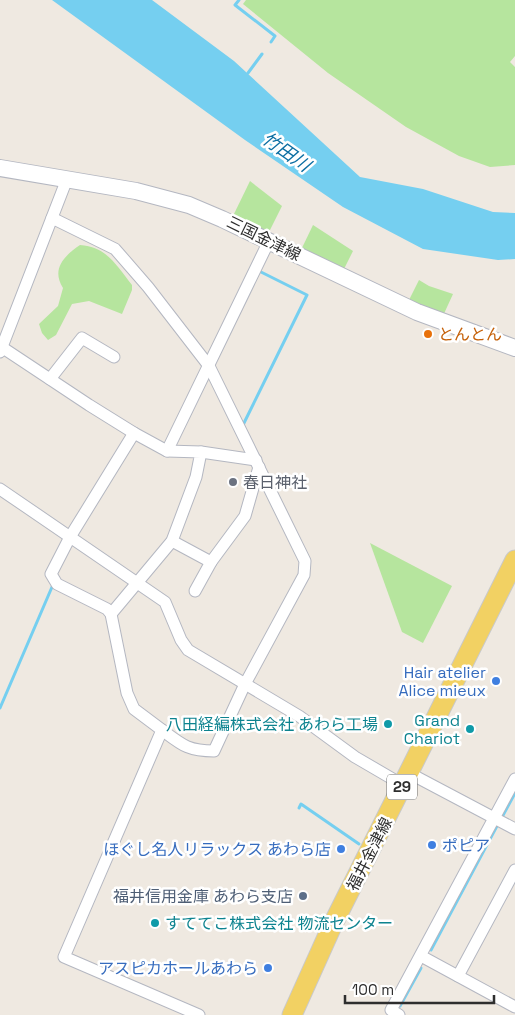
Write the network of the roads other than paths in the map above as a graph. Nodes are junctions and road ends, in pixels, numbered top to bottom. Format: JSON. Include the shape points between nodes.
{"nodes":[{"id":1,"x":0,"y":168,"type":"edge"},
{"id":2,"x":67,"y":179,"type":"junction"},
{"id":3,"x":52,"y":218,"type":"junction"},
{"id":4,"x":270,"y":241,"type":"junction"},
{"id":5,"x":515,"y":348,"type":"edge"},
{"id":6,"x":1,"y":349,"type":"edge"},
{"id":7,"x":114,"y":357,"type":"dead end"},
{"id":8,"x":208,"y":366,"type":"junction"},
{"id":9,"x":50,"y":380,"type":"junction"},
{"id":10,"x":134,"y":433,"type":"junction"},
{"id":11,"x":167,"y":451,"type":"junction"},
{"id":12,"x":201,"y":452,"type":"junction"},
{"id":13,"x":258,"y":464,"type":"junction"},
{"id":14,"x":0,"y":489,"type":"edge"},
{"id":15,"x":70,"y":537,"type":"junction"},
{"id":16,"x":172,"y":541,"type":"junction"},
{"id":17,"x":211,"y":562,"type":"junction"},
{"id":18,"x":515,"y":562,"type":"edge"},
{"id":19,"x":136,"y":582,"type":"junction"},
{"id":20,"x":195,"y":591,"type":"dead end"},
{"id":21,"x":111,"y":614,"type":"junction"},
{"id":22,"x":245,"y":684,"type":"junction"},
{"id":23,"x":162,"y":730,"type":"junction"},
{"id":24,"x":406,"y":779,"type":"junction"},
{"id":25,"x":515,"y":779,"type":"edge"},
{"id":26,"x":494,"y":818,"type":"junction"},
{"id":27,"x":515,"y":829,"type":"edge"},
{"id":28,"x":515,"y":870,"type":"edge"},
{"id":29,"x":421,"y":956,"type":"junction"},
{"id":30,"x":458,"y":976,"type":"junction"},
{"id":31,"x":515,"y":1007,"type":"edge"},
{"id":32,"x":199,"y":1015,"type":"edge"},
{"id":33,"x":292,"y":1015,"type":"edge"},
{"id":34,"x":399,"y":1015,"type":"edge"}],
"edges":[{"from":1,"to":2,"type":"main road","name":"三国金津線"},
{"from":2,"to":3,"type":"street"},
{"from":2,"to":4,"type":"main road","name":"三国金津線","via":[[136,191],[189,205]]},
{"from":3,"to":6,"type":"street"},
{"from":3,"to":8,"type":"street","via":[[115,249],[148,286]]},
{"from":4,"to":5,"type":"main road","name":"三国金津線","via":[[417,312]]},
{"from":4,"to":8,"type":"street"},
{"from":6,"to":9,"type":"street"},
{"from":7,"to":9,"type":"street","via":[[82,338]]},
{"from":8,"to":11,"type":"street"},
{"from":8,"to":13,"type":"street"},
{"from":9,"to":10,"type":"street"},
{"from":10,"to":11,"type":"street"},
{"from":10,"to":15,"type":"street"},
{"from":11,"to":12,"type":"street"},
{"from":12,"to":13,"type":"street"},
{"from":12,"to":16,"type":"street","via":[[196,477]]},
{"from":13,"to":17,"type":"street","via":[[244,516]]},
{"from":13,"to":22,"type":"street","via":[[305,561],[304,575]]},
{"from":14,"to":15,"type":"street"},
{"from":15,"to":19,"type":"street"},
{"from":15,"to":21,"type":"street","via":[[51,574],[57,584]]},
{"from":16,"to":17,"type":"street"},
{"from":16,"to":19,"type":"street"},
{"from":17,"to":20,"type":"street"},
{"from":18,"to":24,"type":"main road","name":"福井金津線","number":"29"},
{"from":19,"to":21,"type":"street"},
{"from":19,"to":22,"type":"street","via":[[165,602],[188,650]]},
{"from":21,"to":23,"type":"street","via":[[126,693],[134,709]]},
{"from":22,"to":23,"type":"street","via":[[214,751],[187,748]]},
{"from":22,"to":24,"type":"street","via":[[298,716],[355,757]]},
{"from":23,"to":32,"type":"street","via":[[64,957]]},
{"from":24,"to":26,"type":"street"},
{"from":24,"to":33,"type":"main road","name":"福井金津線","number":"29","via":[[332,926]]},
{"from":25,"to":26,"type":"street"},
{"from":26,"to":27,"type":"street"},
{"from":26,"to":29,"type":"street"},
{"from":28,"to":30,"type":"street"},
{"from":29,"to":30,"type":"street"},
{"from":29,"to":34,"type":"street","via":[[391,1010]]},
{"from":30,"to":31,"type":"street"}]}
